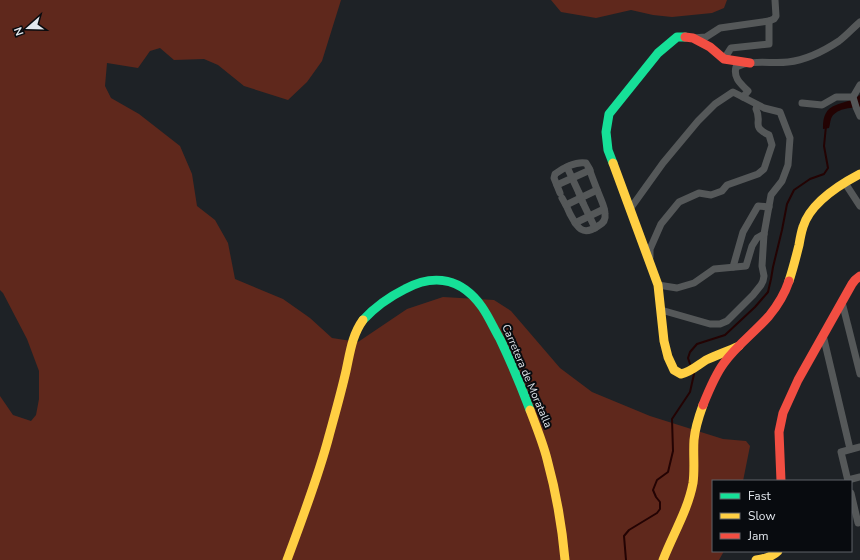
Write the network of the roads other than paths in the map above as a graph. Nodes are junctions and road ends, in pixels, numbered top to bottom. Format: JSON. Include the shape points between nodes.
{"nodes":[{"id":1,"x":775,"y":0,"type":"edge"},
{"id":2,"x":769,"y":21,"type":"junction"},
{"id":3,"x":860,"y":22,"type":"edge"},
{"id":4,"x":693,"y":38,"type":"junction"},
{"id":5,"x":724,"y":59,"type":"junction"},
{"id":6,"x":750,"y":63,"type":"junction"},
{"id":7,"x":860,"y":85,"type":"edge"},
{"id":8,"x":743,"y":97,"type":"junction"},
{"id":9,"x":853,"y":98,"type":"junction"},
{"id":10,"x":802,"y":103,"type":"dead end"},
{"id":11,"x":757,"y":105,"type":"junction"},
{"id":12,"x":860,"y":116,"type":"edge"},
{"id":13,"x":567,"y":167,"type":"junction"},
{"id":14,"x":590,"y":170,"type":"junction"},
{"id":15,"x":859,"y":175,"type":"edge"},
{"id":16,"x":572,"y":178,"type":"junction"},
{"id":17,"x":845,"y":183,"type":"junction"},
{"id":18,"x":557,"y":185,"type":"junction"},
{"id":19,"x":597,"y":190,"type":"junction"},
{"id":20,"x":566,"y":205,"type":"junction"},
{"id":21,"x":860,"y":206,"type":"edge"},
{"id":22,"x":769,"y":207,"type":"junction"},
{"id":23,"x":604,"y":209,"type":"junction"},
{"id":24,"x":630,"y":209,"type":"junction"},
{"id":25,"x":590,"y":216,"type":"junction"},
{"id":26,"x":575,"y":223,"type":"junction"},
{"id":27,"x":596,"y":228,"type":"junction"},
{"id":28,"x":764,"y":234,"type":"junction"},
{"id":29,"x":652,"y":267,"type":"junction"},
{"id":30,"x":733,"y":267,"type":"junction"},
{"id":31,"x":860,"y":276,"type":"edge"},
{"id":32,"x":658,"y":285,"type":"junction"},
{"id":33,"x":842,"y":302,"type":"junction"},
{"id":34,"x":661,"y":310,"type":"junction"},
{"id":35,"x":823,"y":335,"type":"junction"},
{"id":36,"x":739,"y":346,"type":"junction"},
{"id":37,"x":860,"y":374,"type":"edge"},
{"id":38,"x":860,"y":447,"type":"edge"},
{"id":39,"x":850,"y":449,"type":"junction"},
{"id":40,"x":860,"y":477,"type":"edge"},
{"id":41,"x":781,"y":480,"type":"edge"},
{"id":42,"x":848,"y":480,"type":"edge"},
{"id":43,"x":852,"y":496,"type":"edge"},
{"id":44,"x":857,"y":508,"type":"edge"},
{"id":45,"x":858,"y":523,"type":"dead end"},
{"id":46,"x":777,"y":552,"type":"edge"},
{"id":47,"x":287,"y":560,"type":"edge"},
{"id":48,"x":565,"y":560,"type":"edge"},
{"id":49,"x":663,"y":560,"type":"edge"},
{"id":50,"x":756,"y":560,"type":"edge"}],
"edges":[{"from":1,"to":2,"type":"street","via":[[776,16]]},
{"from":2,"to":4,"type":"street","via":[[720,28],[706,37]]},
{"from":2,"to":5,"type":"street","via":[[769,44],[731,48]]},
{"from":3,"to":6,"type":"street","via":[[840,40],[814,55],[788,62]]},
{"from":4,"to":5,"type":"main road","via":[[710,47]]},
{"from":4,"to":24,"type":"main road","via":[[677,37],[658,53],[608,114],[608,150]]},
{"from":5,"to":6,"type":"main road"},
{"from":6,"to":8,"type":"street","via":[[740,65],[735,70],[738,80],[748,91]]},
{"from":7,"to":9,"type":"street"},
{"from":8,"to":11,"type":"street"},
{"from":8,"to":24,"type":"street","via":[[733,92],[715,104],[698,121]]},
{"from":9,"to":10,"type":"street","via":[[836,97],[822,105]]},
{"from":9,"to":12,"type":"street"},
{"from":11,"to":22,"type":"street","via":[[780,112],[790,138],[788,165],[782,181],[771,195]]},
{"from":11,"to":29,"type":"street","via":[[758,127],[768,135],[772,145],[764,169],[758,174],[727,185],[722,191],[711,195],[699,193],[680,202],[661,224],[650,249]]},
{"from":13,"to":14,"type":"street","via":[[580,162],[586,163]]},
{"from":13,"to":16,"type":"street"},
{"from":13,"to":18,"type":"street","via":[[555,174]]},
{"from":14,"to":16,"type":"street"},
{"from":14,"to":19,"type":"street"},
{"from":15,"to":17,"type":"main road"},
{"from":16,"to":18,"type":"street"},
{"from":16,"to":25,"type":"street","bridge":true},
{"from":17,"to":21,"type":"street"},
{"from":17,"to":36,"type":"main road","via":[[820,202],[805,221],[785,293],[771,314]]},
{"from":18,"to":20,"type":"street"},
{"from":19,"to":20,"type":"street"},
{"from":19,"to":23,"type":"street"},
{"from":20,"to":26,"type":"street"},
{"from":22,"to":28,"type":"street"},
{"from":22,"to":30,"type":"street","via":[[758,206],[743,232]]},
{"from":23,"to":25,"type":"street"},
{"from":23,"to":27,"type":"street","via":[[605,220]]},
{"from":24,"to":29,"type":"main road"},
{"from":25,"to":26,"type":"street"},
{"from":25,"to":27,"type":"street"},
{"from":26,"to":27,"type":"street","via":[[583,231]]},
{"from":28,"to":30,"type":"street","via":[[757,238],[752,246],[746,266]]},
{"from":28,"to":34,"type":"street","via":[[763,281],[727,321],[710,324]]},
{"from":29,"to":32,"type":"main road"},
{"from":30,"to":32,"type":"street","via":[[714,269],[694,282],[677,288]]},
{"from":31,"to":33,"type":"main road","via":[[852,284]]},
{"from":32,"to":34,"type":"main road"},
{"from":33,"to":35,"type":"main road"},
{"from":33,"to":37,"type":"street"},
{"from":34,"to":36,"type":"main road","via":[[668,357],[678,373],[692,370],[707,360]]},
{"from":35,"to":39,"type":"street"},
{"from":35,"to":41,"type":"main road","via":[[798,380],[781,420]]},
{"from":36,"to":49,"type":"main road","via":[[728,356],[717,373],[701,413],[694,438],[694,471],[690,495]]},
{"from":38,"to":39,"type":"street"},
{"from":39,"to":42,"type":"street","via":[[841,452]]},
{"from":40,"to":42,"type":"street"},
{"from":43,"to":44,"type":"street"},
{"from":44,"to":45,"type":"street"},
{"from":46,"to":50,"type":"main road","via":[[771,557]]},
{"from":47,"to":48,"type":"main road","name":"Carretera de Moratalla","via":[[323,459],[359,325],[378,306],[403,289],[424,280],[437,280],[457,285],[478,302],[506,354],[551,473]]}]}
